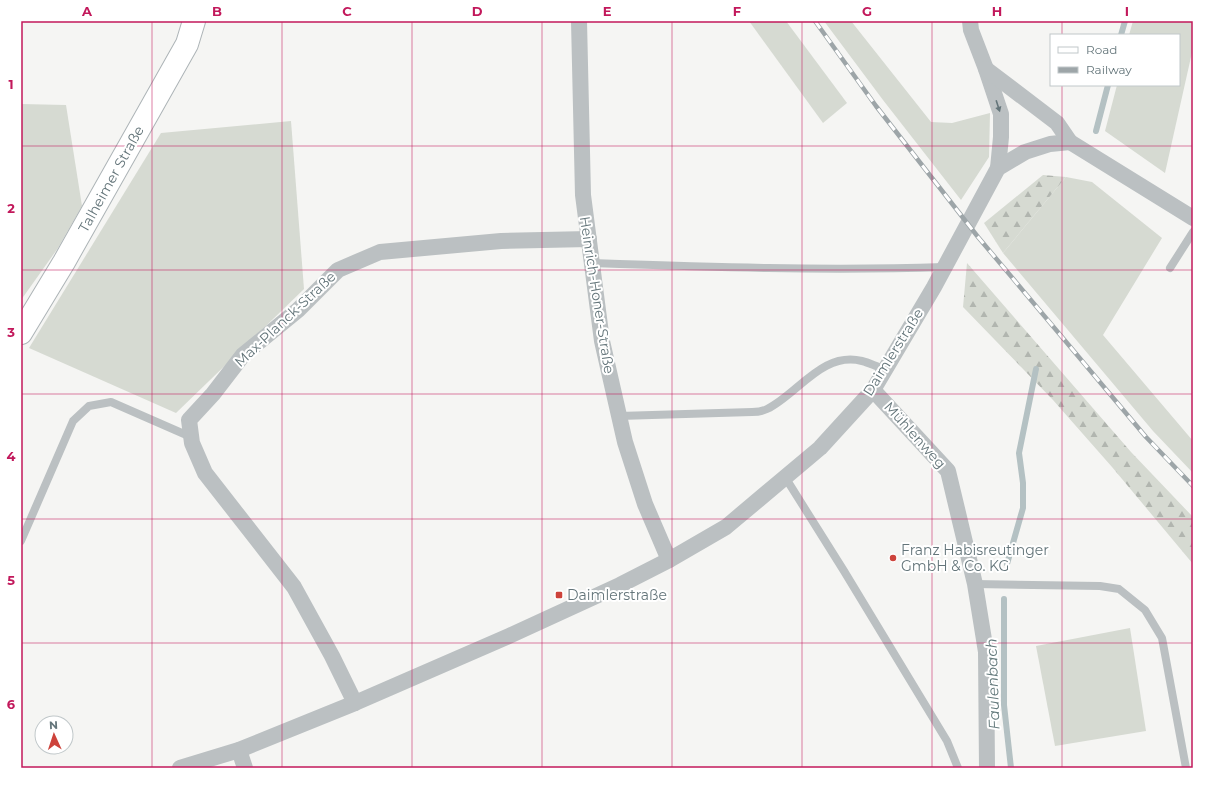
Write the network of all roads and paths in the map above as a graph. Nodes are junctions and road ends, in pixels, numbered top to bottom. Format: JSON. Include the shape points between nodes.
{"nodes":[{"id":1,"x":194,"y":21,"type":"edge"},
{"id":2,"x":579,"y":21,"type":"edge"},
{"id":3,"x":970,"y":21,"type":"edge"},
{"id":4,"x":986,"y":68,"type":"junction"},
{"id":5,"x":1070,"y":142,"type":"junction"},
{"id":6,"x":998,"y":168,"type":"junction"},
{"id":7,"x":1193,"y":218,"type":"edge"},
{"id":8,"x":1193,"y":232,"type":"edge"},
{"id":9,"x":588,"y":239,"type":"junction"},
{"id":10,"x":592,"y":263,"type":"junction"},
{"id":11,"x":944,"y":267,"type":"junction"},
{"id":12,"x":1170,"y":268,"type":"dead end"},
{"id":13,"x":21,"y":333,"type":"edge"},
{"id":14,"x":885,"y":369,"type":"junction"},
{"id":15,"x":873,"y":390,"type":"junction"},
{"id":16,"x":619,"y":416,"type":"junction"},
{"id":17,"x":191,"y":437,"type":"junction"},
{"id":18,"x":785,"y":477,"type":"junction"},
{"id":19,"x":21,"y":541,"type":"edge"},
{"id":20,"x":669,"y":560,"type":"junction"},
{"id":21,"x":975,"y":584,"type":"junction"},
{"id":22,"x":355,"y":703,"type":"junction"},
{"id":23,"x":239,"y":750,"type":"junction"},
{"id":24,"x":180,"y":768,"type":"edge"},
{"id":25,"x":246,"y":768,"type":"edge"},
{"id":26,"x":958,"y":768,"type":"edge"},
{"id":27,"x":987,"y":768,"type":"edge"},
{"id":28,"x":1186,"y":768,"type":"edge"}],
"edges":[{"from":1,"to":13,"type":"street","name":"Talheimer Straße","via":[[187,44]]},
{"from":2,"to":9,"type":"street","name":"Heinrich-Honer-Straße","via":[[583,195]]},
{"from":3,"to":4,"type":"street"},
{"from":4,"to":5,"type":"street","via":[[1057,123]]},
{"from":4,"to":6,"type":"street","one_way":true,"via":[[1001,114]]},
{"from":5,"to":6,"type":"street","via":[[1050,144],[1025,152]]},
{"from":5,"to":7,"type":"street"},
{"from":6,"to":11,"type":"street","name":"Daimlerstraße"},
{"from":8,"to":12,"type":"lane"},
{"from":9,"to":10,"type":"street","name":"Heinrich-Honer-Straße"},
{"from":9,"to":17,"type":"street","name":"Max-Planck-Straße","via":[[501,241],[380,252],[338,270],[298,310],[243,355],[189,420]]},
{"from":10,"to":11,"type":"lane","via":[[758,268]]},
{"from":10,"to":16,"type":"street","name":"Heinrich-Honer-Straße","via":[[602,341]]},
{"from":11,"to":14,"type":"street","name":"Daimlerstraße"},
{"from":14,"to":15,"type":"street","name":"Daimlerstraße"},
{"from":14,"to":16,"type":"lane","via":[[861,361],[832,363],[820,369],[766,410]]},
{"from":15,"to":18,"type":"street","name":"Daimlerstraße","via":[[820,448]]},
{"from":15,"to":21,"type":"street","name":"Mühlenweg","via":[[948,471]]},
{"from":16,"to":20,"type":"street","name":"Heinrich-Honer-Straße","via":[[645,504]]},
{"from":17,"to":19,"type":"lane","via":[[111,402],[89,406],[73,421]]},
{"from":17,"to":22,"type":"street","name":"Max-Planck-Straße","via":[[205,473],[294,588]]},
{"from":18,"to":20,"type":"street","name":"Daimlerstraße","via":[[726,527]]},
{"from":18,"to":26,"type":"lane","via":[[947,741]]},
{"from":20,"to":22,"type":"street","name":"Daimlerstraße","via":[[509,636]]},
{"from":21,"to":27,"type":"street","name":"Mühlenweg","via":[[986,652]]},
{"from":21,"to":28,"type":"lane","via":[[1100,586],[1119,589],[1145,610],[1162,638]]},
{"from":22,"to":23,"type":"street","name":"Daimlerstraße"},
{"from":23,"to":24,"type":"street","name":"Daimlerstraße"},
{"from":23,"to":25,"type":"street"}]}
